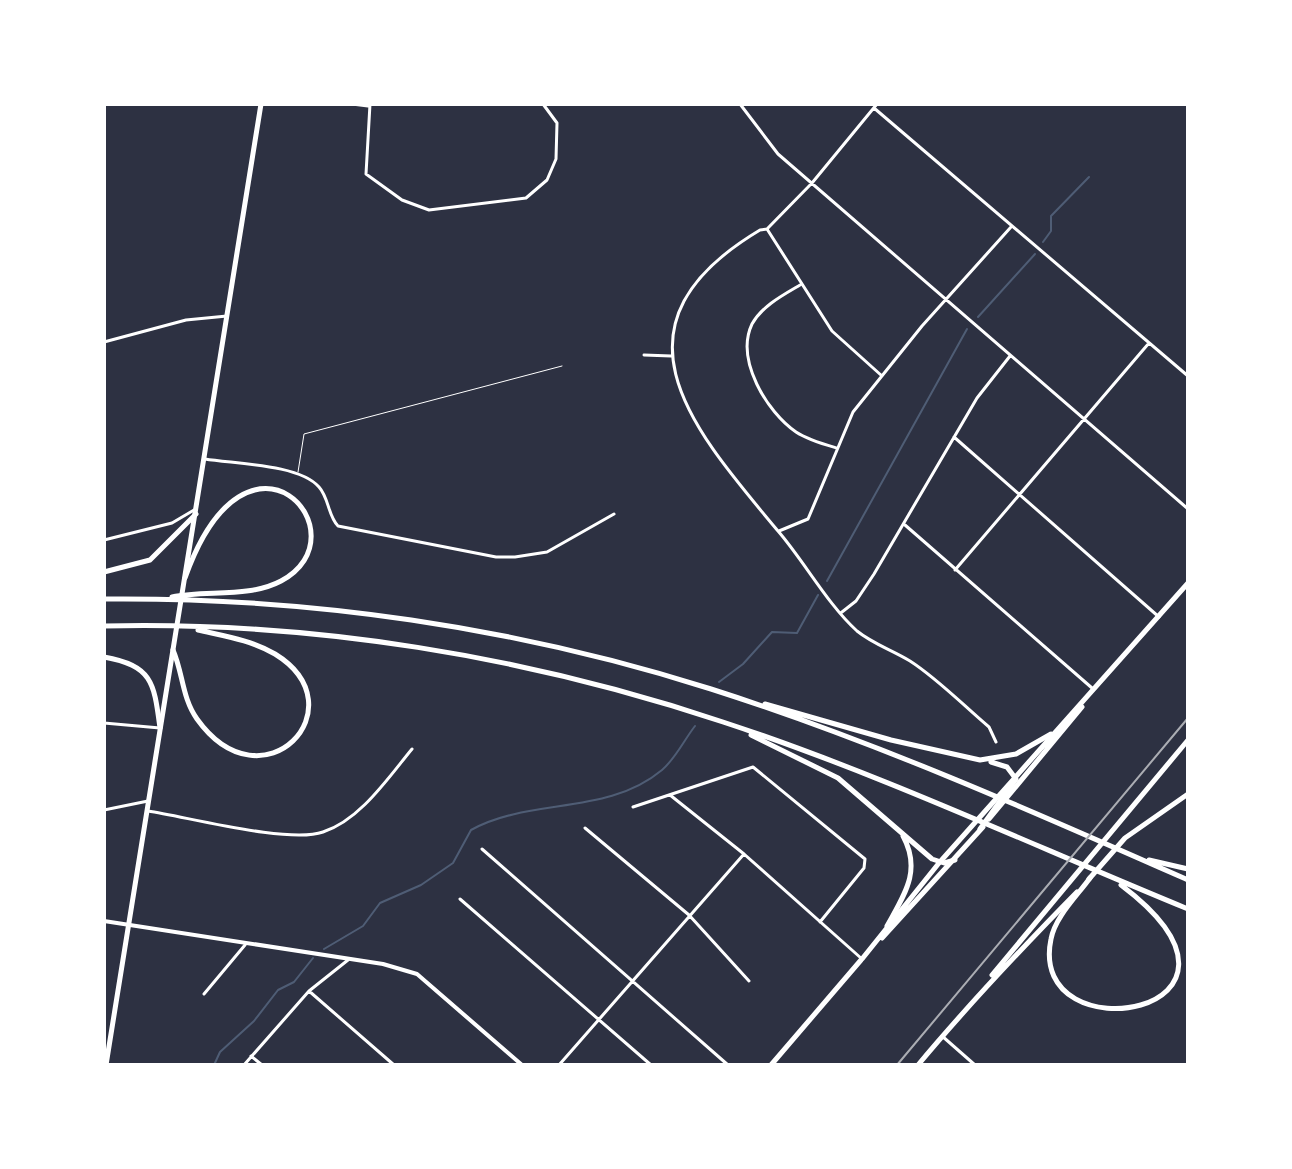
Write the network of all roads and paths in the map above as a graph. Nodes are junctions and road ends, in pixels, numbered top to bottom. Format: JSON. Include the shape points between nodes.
{"nodes":[{"id":1,"x":261,"y":104,"type":"edge"},
{"id":2,"x":352,"y":104,"type":"edge"},
{"id":3,"x":543,"y":104,"type":"edge"},
{"id":4,"x":740,"y":104,"type":"edge"},
{"id":5,"x":370,"y":105,"type":"edge"},
{"id":6,"x":876,"y":106,"type":"edge"},
{"id":7,"x":812,"y":183,"type":"junction"},
{"id":8,"x":1012,"y":226,"type":"junction"},
{"id":9,"x":767,"y":229,"type":"junction"},
{"id":10,"x":800,"y":285,"type":"junction"},
{"id":11,"x":948,"y":300,"type":"junction"},
{"id":12,"x":227,"y":316,"type":"junction"},
{"id":13,"x":104,"y":342,"type":"edge"},
{"id":14,"x":1149,"y":343,"type":"junction"},
{"id":15,"x":1011,"y":354,"type":"junction"},
{"id":16,"x":644,"y":355,"type":"dead end"},
{"id":17,"x":671,"y":356,"type":"junction"},
{"id":18,"x":562,"y":366,"type":"dead end"},
{"id":19,"x":882,"y":376,"type":"junction"},
{"id":20,"x":1188,"y":376,"type":"edge"},
{"id":21,"x":1084,"y":419,"type":"junction"},
{"id":22,"x":954,"y":437,"type":"junction"},
{"id":23,"x":837,"y":448,"type":"junction"},
{"id":24,"x":205,"y":459,"type":"junction"},
{"id":25,"x":298,"y":474,"type":"junction"},
{"id":26,"x":1018,"y":493,"type":"junction"},
{"id":27,"x":1188,"y":509,"type":"edge"},
{"id":28,"x":197,"y":511,"type":"junction"},
{"id":29,"x":614,"y":514,"type":"dead end"},
{"id":30,"x":904,"y":524,"type":"junction"},
{"id":31,"x":779,"y":531,"type":"junction"},
{"id":32,"x":104,"y":540,"type":"edge"},
{"id":33,"x":955,"y":570,"type":"junction"},
{"id":34,"x":104,"y":572,"type":"edge"},
{"id":35,"x":185,"y":578,"type":"junction"},
{"id":36,"x":1188,"y":583,"type":"edge"},
{"id":37,"x":104,"y":599,"type":"edge"},
{"id":38,"x":161,"y":599,"type":"junction"},
{"id":39,"x":842,"y":612,"type":"junction"},
{"id":40,"x":1159,"y":617,"type":"junction"},
{"id":41,"x":104,"y":626,"type":"edge"},
{"id":42,"x":182,"y":627,"type":"junction"},
{"id":43,"x":173,"y":650,"type":"junction"},
{"id":44,"x":104,"y":657,"type":"edge"},
{"id":45,"x":711,"y":689,"type":"junction"},
{"id":46,"x":1093,"y":692,"type":"junction"},
{"id":47,"x":721,"y":721,"type":"junction"},
{"id":48,"x":104,"y":723,"type":"edge"},
{"id":49,"x":160,"y":728,"type":"junction"},
{"id":50,"x":1051,"y":734,"type":"junction"},
{"id":51,"x":1188,"y":740,"type":"edge"},
{"id":52,"x":996,"y":742,"type":"dead end"},
{"id":53,"x":412,"y":749,"type":"dead end"},
{"id":54,"x":980,"y":760,"type":"junction"},
{"id":55,"x":1015,"y":776,"type":"junction"},
{"id":56,"x":669,"y":794,"type":"junction"},
{"id":57,"x":1188,"y":794,"type":"edge"},
{"id":58,"x":148,"y":801,"type":"junction"},
{"id":59,"x":633,"y":807,"type":"dead end"},
{"id":60,"x":104,"y":810,"type":"edge"},
{"id":61,"x":148,"y":810,"type":"junction"},
{"id":62,"x":585,"y":828,"type":"dead end"},
{"id":63,"x":898,"y":829,"type":"junction"},
{"id":64,"x":980,"y":829,"type":"junction"},
{"id":65,"x":482,"y":849,"type":"dead end"},
{"id":66,"x":744,"y":854,"type":"junction"},
{"id":67,"x":1136,"y":857,"type":"junction"},
{"id":68,"x":955,"y":860,"type":"junction"},
{"id":69,"x":939,"y":863,"type":"junction"},
{"id":70,"x":1188,"y":869,"type":"edge"},
{"id":71,"x":1090,"y":878,"type":"junction"},
{"id":72,"x":1114,"y":880,"type":"junction"},
{"id":73,"x":1188,"y":880,"type":"edge"},
{"id":74,"x":460,"y":899,"type":"dead end"},
{"id":75,"x":1188,"y":909,"type":"edge"},
{"id":76,"x":689,"y":915,"type":"junction"},
{"id":77,"x":104,"y":921,"type":"edge"},
{"id":78,"x":820,"y":922,"type":"junction"},
{"id":79,"x":128,"y":924,"type":"junction"},
{"id":80,"x":887,"y":926,"type":"junction"},
{"id":81,"x":248,"y":943,"type":"junction"},
{"id":82,"x":350,"y":959,"type":"junction"},
{"id":83,"x":862,"y":959,"type":"junction"},
{"id":84,"x":632,"y":980,"type":"junction"},
{"id":85,"x":749,"y":981,"type":"dead end"},
{"id":86,"x":984,"y":986,"type":"junction"},
{"id":87,"x":309,"y":991,"type":"junction"},
{"id":88,"x":204,"y":994,"type":"dead end"},
{"id":89,"x":598,"y":1019,"type":"junction"},
{"id":90,"x":942,"y":1036,"type":"junction"},
{"id":91,"x":251,"y":1056,"type":"junction"},
{"id":92,"x":106,"y":1065,"type":"edge"},
{"id":93,"x":244,"y":1065,"type":"edge"},
{"id":94,"x":262,"y":1065,"type":"edge"},
{"id":95,"x":394,"y":1065,"type":"edge"},
{"id":96,"x":522,"y":1065,"type":"edge"},
{"id":97,"x":559,"y":1065,"type":"edge"},
{"id":98,"x":651,"y":1065,"type":"edge"},
{"id":99,"x":728,"y":1065,"type":"edge"},
{"id":100,"x":771,"y":1065,"type":"edge"},
{"id":101,"x":918,"y":1065,"type":"edge"},
{"id":102,"x":975,"y":1065,"type":"edge"}],
"edges":[{"from":1,"to":12,"type":"main road"},
{"from":2,"to":5,"type":"street"},
{"from":3,"to":5,"type":"street","via":[[557,123],[556,159],[547,180],[526,198],[429,210],[402,200],[366,174]]},
{"from":4,"to":7,"type":"street","via":[[766,142]]},
{"from":6,"to":7,"type":"street"},
{"from":6,"to":8,"type":"street"},
{"from":7,"to":9,"type":"street"},
{"from":7,"to":11,"type":"street"},
{"from":8,"to":11,"type":"street"},
{"from":8,"to":14,"type":"street"},
{"from":9,"to":10,"type":"street"},
{"from":9,"to":17,"type":"street","via":[[728,250],[695,283],[678,318]]},
{"from":10,"to":19,"type":"street","via":[[832,331]]},
{"from":10,"to":23,"type":"street","via":[[757,318],[747,362],[790,427]]},
{"from":11,"to":15,"type":"street"},
{"from":11,"to":19,"type":"street"},
{"from":12,"to":13,"type":"street","via":[[186,320]]},
{"from":12,"to":24,"type":"main road"},
{"from":14,"to":20,"type":"street"},
{"from":14,"to":21,"type":"street"},
{"from":15,"to":21,"type":"street"},
{"from":15,"to":22,"type":"street"},
{"from":16,"to":17,"type":"street"},
{"from":17,"to":31,"type":"street","via":[[680,394],[695,421]]},
{"from":18,"to":25,"type":"lane","via":[[304,434]]},
{"from":19,"to":23,"type":"street","via":[[853,412]]},
{"from":21,"to":26,"type":"street"},
{"from":21,"to":27,"type":"street"},
{"from":22,"to":26,"type":"street"},
{"from":22,"to":30,"type":"street"},
{"from":23,"to":31,"type":"street","via":[[808,519]]},
{"from":24,"to":25,"type":"street"},
{"from":24,"to":28,"type":"main road"},
{"from":25,"to":29,"type":"street","via":[[323,491],[338,526],[496,557],[547,552]]},
{"from":26,"to":33,"type":"street"},
{"from":26,"to":40,"type":"street"},
{"from":28,"to":32,"type":"street","via":[[172,523]]},
{"from":28,"to":34,"type":"main road","via":[[150,560]]},
{"from":28,"to":35,"type":"main road"},
{"from":30,"to":33,"type":"street"},
{"from":30,"to":39,"type":"street","via":[[856,601]]},
{"from":31,"to":39,"type":"street"},
{"from":33,"to":46,"type":"street"},
{"from":35,"to":38,"type":"main road","via":[[208,524],[236,498],[267,488],[301,504],[311,537],[293,574],[264,588]]},
{"from":35,"to":43,"type":"main road"},
{"from":36,"to":40,"type":"main road"},
{"from":37,"to":38,"type":"main road"},
{"from":38,"to":45,"type":"main road","via":[[318,609],[455,627],[592,656]]},
{"from":39,"to":52,"type":"street","via":[[871,641],[910,662],[989,727]]},
{"from":40,"to":46,"type":"main road"},
{"from":41,"to":42,"type":"main road"},
{"from":42,"to":43,"type":"main road","via":[[251,643],[284,661],[306,698],[300,736],[282,751],[261,755],[215,738],[189,706]]},
{"from":42,"to":47,"type":"main road","via":[[308,635],[473,658],[594,684]]},
{"from":43,"to":49,"type":"main road"},
{"from":44,"to":49,"type":"main road","via":[[133,664],[149,677]]},
{"from":45,"to":54,"type":"main road"},
{"from":45,"to":67,"type":"main road","via":[[826,729]]},
{"from":46,"to":50,"type":"main road"},
{"from":46,"to":64,"type":"main road"},
{"from":47,"to":63,"type":"main road","via":[[829,773]]},
{"from":47,"to":72,"type":"main road"},
{"from":48,"to":49,"type":"street"},
{"from":49,"to":58,"type":"main road"},
{"from":50,"to":54,"type":"main road","via":[[1008,757]]},
{"from":50,"to":55,"type":"main road"},
{"from":51,"to":86,"type":"main road"},
{"from":53,"to":61,"type":"street","via":[[351,817],[325,832],[294,835]]},
{"from":54,"to":55,"type":"main road","via":[[1000,763]]},
{"from":55,"to":64,"type":"main road"},
{"from":55,"to":69,"type":"main road"},
{"from":56,"to":59,"type":"street"},
{"from":56,"to":66,"type":"street"},
{"from":56,"to":78,"type":"street","via":[[753,767],[865,859],[862,871]]},
{"from":57,"to":71,"type":"main road","via":[[1125,838]]},
{"from":58,"to":60,"type":"street"},
{"from":58,"to":61,"type":"main road"},
{"from":61,"to":79,"type":"main road"},
{"from":62,"to":76,"type":"street"},
{"from":63,"to":69,"type":"main road"},
{"from":63,"to":80,"type":"main road","via":[[913,871]]},
{"from":64,"to":68,"type":"main road"},
{"from":65,"to":84,"type":"street"},
{"from":66,"to":76,"type":"street"},
{"from":66,"to":78,"type":"street"},
{"from":67,"to":70,"type":"main road"},
{"from":67,"to":73,"type":"main road"},
{"from":68,"to":69,"type":"main road"},
{"from":68,"to":83,"type":"main road"},
{"from":69,"to":80,"type":"main road"},
{"from":71,"to":72,"type":"main road","via":[[1054,929],[1050,969],[1066,992],[1104,1009],[1158,999],[1172,986],[1178,952],[1166,924]]},
{"from":71,"to":86,"type":"main road"},
{"from":72,"to":75,"type":"main road"},
{"from":74,"to":89,"type":"street"},
{"from":76,"to":84,"type":"street"},
{"from":76,"to":85,"type":"street"},
{"from":77,"to":79,"type":"street"},
{"from":78,"to":83,"type":"street"},
{"from":79,"to":81,"type":"street"},
{"from":79,"to":92,"type":"main road"},
{"from":80,"to":83,"type":"main road"},
{"from":81,"to":82,"type":"street"},
{"from":81,"to":88,"type":"street"},
{"from":82,"to":87,"type":"street"},
{"from":82,"to":96,"type":"street","via":[[417,974]]},
{"from":83,"to":100,"type":"main road"},
{"from":84,"to":89,"type":"street"},
{"from":84,"to":99,"type":"street"},
{"from":86,"to":90,"type":"main road"},
{"from":87,"to":91,"type":"street"},
{"from":87,"to":95,"type":"street"},
{"from":89,"to":97,"type":"street"},
{"from":89,"to":98,"type":"street"},
{"from":90,"to":101,"type":"main road"},
{"from":90,"to":102,"type":"street"},
{"from":91,"to":93,"type":"street"},
{"from":91,"to":94,"type":"street"}]}
